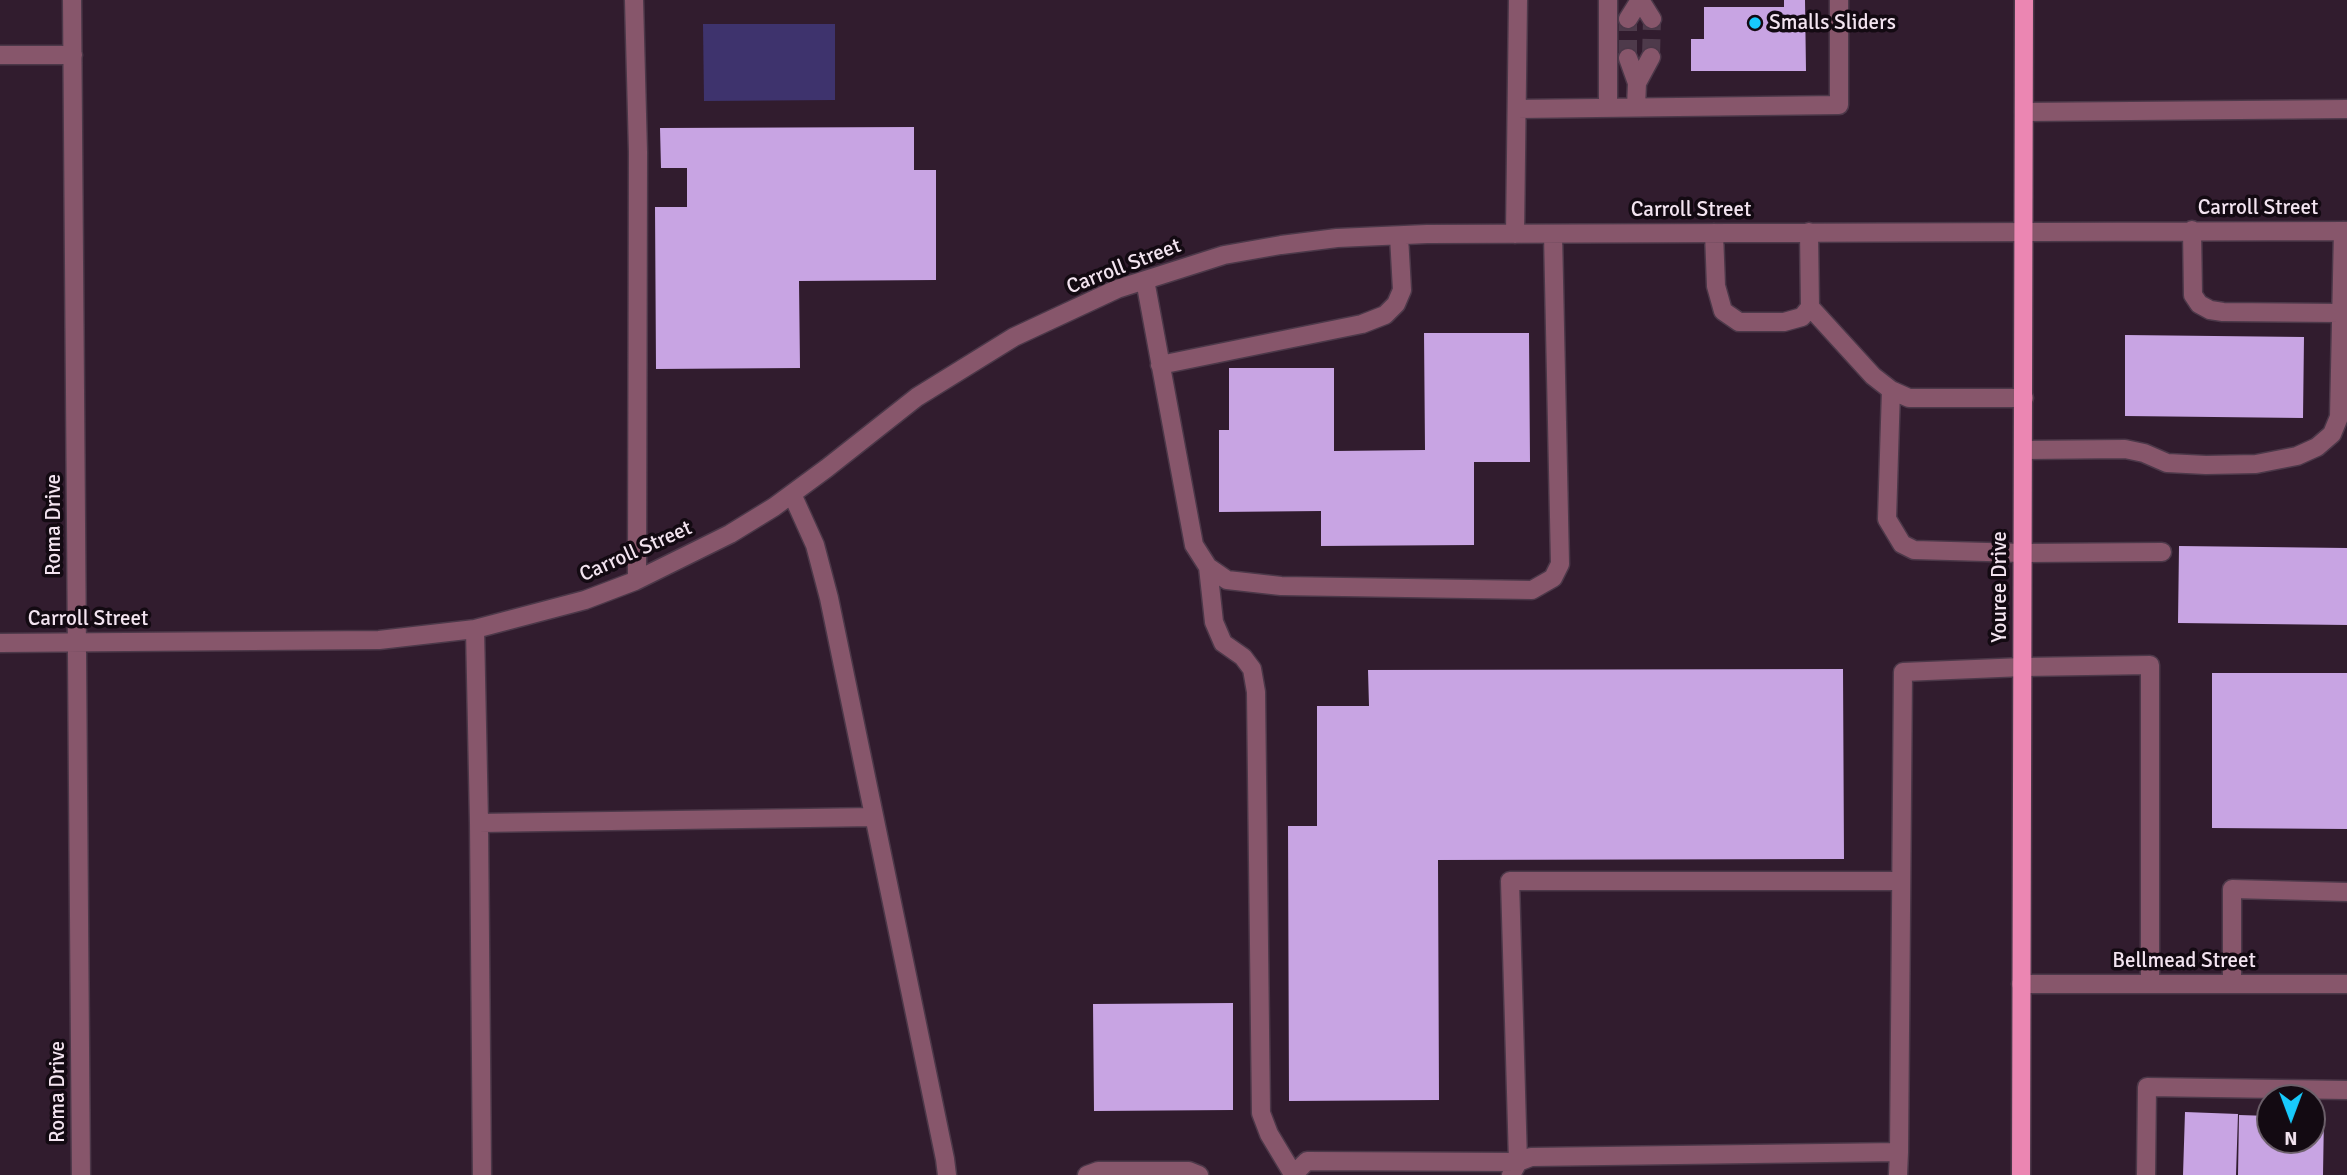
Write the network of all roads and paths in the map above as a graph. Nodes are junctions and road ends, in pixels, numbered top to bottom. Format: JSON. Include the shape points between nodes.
{"nodes":[{"id":1,"x":72,"y":0,"type":"edge"},
{"id":2,"x":634,"y":0,"type":"edge"},
{"id":3,"x":1518,"y":0,"type":"edge"},
{"id":4,"x":1608,"y":0,"type":"edge"},
{"id":5,"x":1640,"y":0,"type":"edge"},
{"id":6,"x":1839,"y":0,"type":"edge"},
{"id":7,"x":2024,"y":0,"type":"edge"},
{"id":8,"x":1628,"y":19,"type":"tunnel mouth"},
{"id":9,"x":1652,"y":19,"type":"tunnel mouth"},
{"id":10,"x":0,"y":55,"type":"edge"},
{"id":11,"x":73,"y":55,"type":"junction"},
{"id":12,"x":1651,"y":57,"type":"tunnel mouth"},
{"id":13,"x":1628,"y":58,"type":"tunnel mouth"},
{"id":14,"x":1637,"y":83,"type":"junction"},
{"id":15,"x":1608,"y":107,"type":"junction"},
{"id":16,"x":1636,"y":107,"type":"junction"},
{"id":17,"x":1517,"y":108,"type":"junction"},
{"id":18,"x":2347,"y":109,"type":"edge"},
{"id":19,"x":2024,"y":112,"type":"junction"},
{"id":20,"x":2192,"y":230,"type":"junction"},
{"id":21,"x":2025,"y":231,"type":"junction"},
{"id":22,"x":2345,"y":231,"type":"edge"},
{"id":23,"x":1809,"y":232,"type":"junction"},
{"id":24,"x":1714,"y":233,"type":"junction"},
{"id":25,"x":1515,"y":234,"type":"junction"},
{"id":26,"x":1553,"y":234,"type":"junction"},
{"id":27,"x":1399,"y":236,"type":"junction"},
{"id":28,"x":1145,"y":280,"type":"junction"},
{"id":29,"x":1810,"y":307,"type":"junction"},
{"id":30,"x":2340,"y":313,"type":"junction"},
{"id":31,"x":1160,"y":365,"type":"junction"},
{"id":32,"x":1891,"y":390,"type":"junction"},
{"id":33,"x":2024,"y":398,"type":"junction"},
{"id":34,"x":2024,"y":450,"type":"junction"},
{"id":35,"x":792,"y":494,"type":"junction"},
{"id":36,"x":2162,"y":552,"type":"dead end"},
{"id":37,"x":2023,"y":554,"type":"junction"},
{"id":38,"x":1208,"y":567,"type":"junction"},
{"id":39,"x":637,"y":579,"type":"junction"},
{"id":40,"x":475,"y":629,"type":"junction"},
{"id":41,"x":78,"y":642,"type":"junction"},
{"id":42,"x":0,"y":643,"type":"edge"},
{"id":43,"x":2023,"y":667,"type":"junction"},
{"id":44,"x":874,"y":817,"type":"junction"},
{"id":45,"x":479,"y":823,"type":"junction"},
{"id":46,"x":1901,"y":881,"type":"junction"},
{"id":47,"x":2347,"y":892,"type":"edge"},
{"id":48,"x":2021,"y":984,"type":"junction"},
{"id":49,"x":2150,"y":984,"type":"junction"},
{"id":50,"x":2232,"y":984,"type":"junction"},
{"id":51,"x":2347,"y":984,"type":"edge"},
{"id":52,"x":2347,"y":1090,"type":"edge"},
{"id":53,"x":1899,"y":1152,"type":"junction"},
{"id":54,"x":1514,"y":1168,"type":"edge"},
{"id":55,"x":81,"y":1175,"type":"edge"},
{"id":56,"x":482,"y":1175,"type":"edge"},
{"id":57,"x":947,"y":1175,"type":"edge"},
{"id":58,"x":1087,"y":1175,"type":"edge"},
{"id":59,"x":1199,"y":1175,"type":"edge"},
{"id":60,"x":1293,"y":1175,"type":"edge"},
{"id":61,"x":1898,"y":1175,"type":"edge"},
{"id":62,"x":2021,"y":1175,"type":"edge"},
{"id":63,"x":2146,"y":1175,"type":"edge"}],
"edges":[{"from":1,"to":11,"type":"street","name":"Roma Drive"},
{"from":2,"to":39,"type":"street"},
{"from":3,"to":17,"type":"street"},
{"from":4,"to":15,"type":"street"},
{"from":5,"to":8,"type":"street"},
{"from":5,"to":9,"type":"street"},
{"from":6,"to":16,"type":"street","via":[[1839,105]]},
{"from":7,"to":19,"type":"main road","name":"Youree Drive"},
{"from":10,"to":11,"type":"street"},
{"from":11,"to":41,"type":"street","name":"Roma Drive"},
{"from":12,"to":14,"type":"street"},
{"from":13,"to":14,"type":"street"},
{"from":14,"to":16,"type":"street"},
{"from":15,"to":16,"type":"street"},
{"from":15,"to":17,"type":"street"},
{"from":17,"to":25,"type":"street"},
{"from":18,"to":19,"type":"street"},
{"from":19,"to":21,"type":"main road","name":"Youree Drive"},
{"from":20,"to":21,"type":"street","name":"Carroll Street"},
{"from":20,"to":22,"type":"street","name":"Carroll Street"},
{"from":20,"to":30,"type":"street","via":[[2193,295],[2199,304],[2223,312]]},
{"from":21,"to":23,"type":"street","name":"Carroll Street"},
{"from":21,"to":33,"type":"main road","name":"Youree Drive"},
{"from":22,"to":30,"type":"street"},
{"from":23,"to":24,"type":"street","name":"Carroll Street"},
{"from":23,"to":29,"type":"street"},
{"from":24,"to":26,"type":"street","name":"Carroll Street"},
{"from":24,"to":29,"type":"street","via":[[1716,286],[1723,311],[1739,323],[1784,323],[1802,317]]},
{"from":25,"to":26,"type":"street","name":"Carroll Street"},
{"from":25,"to":27,"type":"street","name":"Carroll Street"},
{"from":26,"to":38,"type":"street","via":[[1560,564],[1553,578],[1532,590],[1281,586],[1227,580]]},
{"from":27,"to":28,"type":"street","name":"Carroll Street","via":[[1269,247],[1224,255]]},
{"from":27,"to":31,"type":"street","via":[[1402,290],[1385,315],[1362,324]]},
{"from":28,"to":31,"type":"street"},
{"from":28,"to":35,"type":"street","name":"Carroll Street","via":[[992,350],[917,397]]},
{"from":29,"to":32,"type":"street"},
{"from":30,"to":34,"type":"street","via":[[2339,417],[2332,435],[2297,456],[2256,464],[2206,465],[2167,463],[2125,449]]},
{"from":31,"to":38,"type":"street","via":[[1194,545]]},
{"from":32,"to":33,"type":"street","via":[[1909,398]]},
{"from":32,"to":37,"type":"street","via":[[1887,519],[1902,544],[1914,550]]},
{"from":33,"to":34,"type":"main road","name":"Youree Drive"},
{"from":34,"to":37,"type":"main road","name":"Youree Drive"},
{"from":35,"to":39,"type":"street","name":"Carroll Street","via":[[730,534]]},
{"from":35,"to":44,"type":"street","via":[[815,545],[829,598]]},
{"from":36,"to":37,"type":"street"},
{"from":37,"to":43,"type":"main road","name":"Youree Drive"},
{"from":38,"to":60,"type":"street","via":[[1213,622],[1223,643],[1252,669],[1256,692],[1261,1114]]},
{"from":39,"to":40,"type":"street","name":"Carroll Street","via":[[585,600]]},
{"from":40,"to":41,"type":"street","name":"Carroll Street","via":[[379,639]]},
{"from":40,"to":45,"type":"street"},
{"from":41,"to":42,"type":"street","name":"Carroll Street"},
{"from":41,"to":55,"type":"street","name":"Roma Drive"},
{"from":43,"to":46,"type":"street","via":[[1903,672]]},
{"from":43,"to":48,"type":"main road","name":"Youree Drive"},
{"from":43,"to":49,"type":"street","via":[[2150,666]]},
{"from":44,"to":45,"type":"street"},
{"from":44,"to":57,"type":"street"},
{"from":45,"to":56,"type":"street"},
{"from":46,"to":53,"type":"street"},
{"from":46,"to":54,"type":"street","via":[[1510,881]]},
{"from":47,"to":50,"type":"street","via":[[2232,890]]},
{"from":48,"to":49,"type":"street","name":"Bellmead Street"},
{"from":48,"to":62,"type":"main road","name":"Youree Drive"},
{"from":49,"to":50,"type":"street","name":"Bellmead Street"},
{"from":50,"to":51,"type":"street","name":"Bellmead Street"},
{"from":52,"to":63,"type":"street","via":[[2147,1087]]},
{"from":53,"to":54,"type":"street","via":[[1531,1157]]},
{"from":53,"to":61,"type":"street"},
{"from":54,"to":60,"type":"street","via":[[1307,1161]]},
{"from":58,"to":59,"type":"street","via":[[1098,1171],[1189,1171]]}]}
